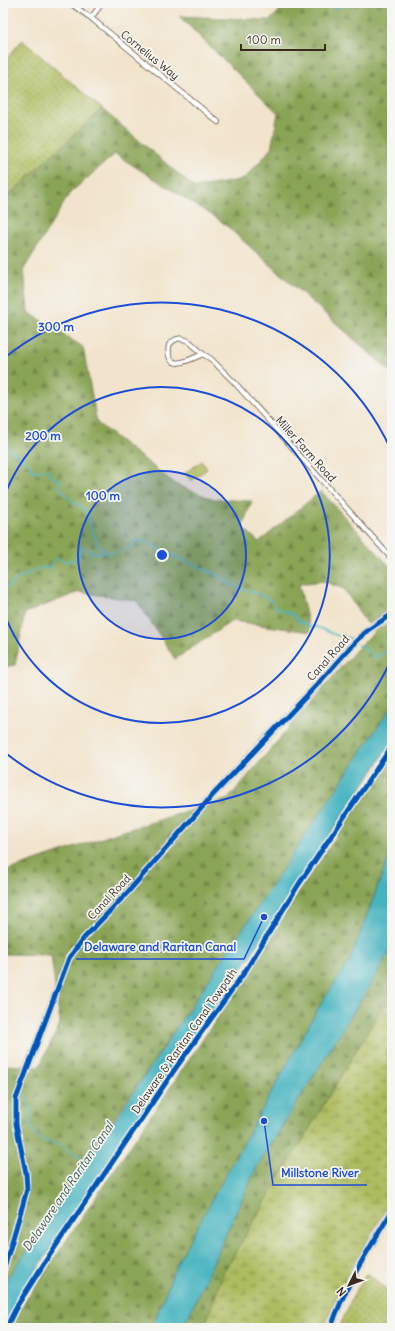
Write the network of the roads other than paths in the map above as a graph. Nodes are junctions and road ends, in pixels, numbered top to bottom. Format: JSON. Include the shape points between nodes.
{"nodes":[{"id":1,"x":70,"y":3,"type":"edge"},
{"id":2,"x":102,"y":3,"type":"edge"},
{"id":3,"x":91,"y":18,"type":"junction"},
{"id":4,"x":218,"y":122,"type":"dead end"},
{"id":5,"x":203,"y":354,"type":"junction"},
{"id":6,"x":392,"y":559,"type":"edge"},
{"id":7,"x":392,"y":614,"type":"edge"},
{"id":8,"x":392,"y":1211,"type":"edge"},
{"id":9,"x":3,"y":1272,"type":"edge"},
{"id":10,"x":331,"y":1328,"type":"edge"}],
"edges":[{"from":1,"to":3,"type":"street","name":"Cornelius Way"},
{"from":2,"to":3,"type":"street"},
{"from":3,"to":4,"type":"street","name":"Cornelius Way"},
{"from":5,"to":5,"type":"street","name":"Miller Farm Road","via":[[177,364],[168,355],[169,345],[175,339],[185,339]]},
{"from":5,"to":6,"type":"street","name":"Miller Farm Road","via":[[234,382]]},
{"from":7,"to":9,"type":"street","name":"Canal Road","via":[[355,642],[212,796],[69,958],[16,1099],[16,1124],[27,1189]]},
{"from":8,"to":10,"type":"main road","via":[[356,1270]]}]}
